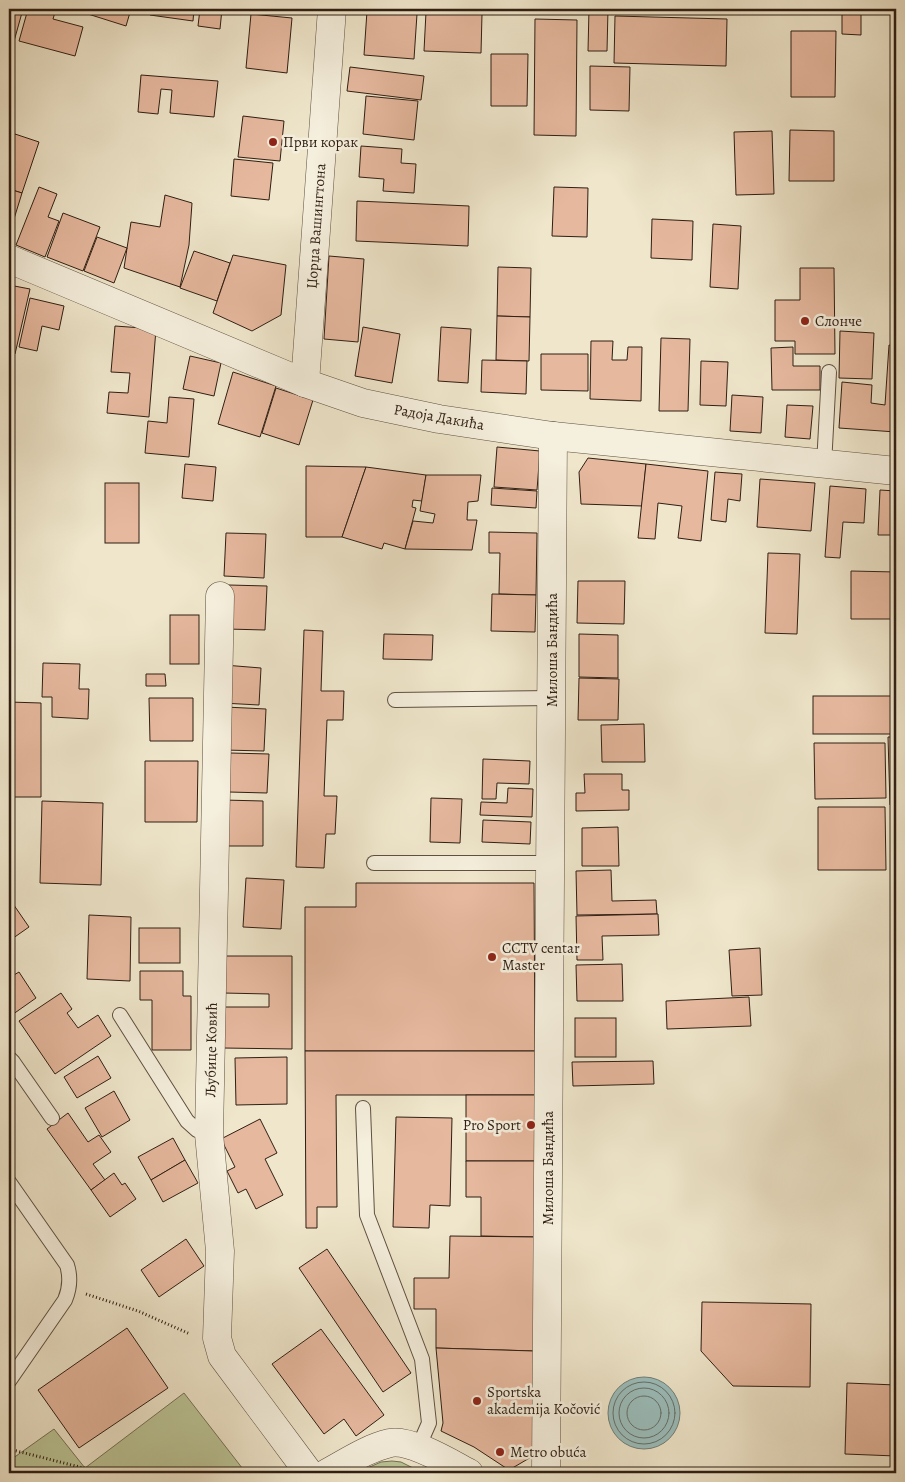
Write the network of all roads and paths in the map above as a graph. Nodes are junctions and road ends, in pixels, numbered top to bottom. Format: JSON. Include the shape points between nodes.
{"nodes":[{"id":1,"x":332,"y":9,"type":"edge"},
{"id":2,"x":9,"y":259,"type":"edge"},
{"id":3,"x":829,"y":372,"type":"dead end"},
{"id":4,"x":305,"y":383,"type":"junction"},
{"id":5,"x":553,"y":436,"type":"junction"},
{"id":6,"x":824,"y":466,"type":"junction"},
{"id":7,"x":896,"y":471,"type":"edge"},
{"id":8,"x":220,"y":596,"type":"dead end"},
{"id":9,"x":552,"y":698,"type":"junction"},
{"id":10,"x":394,"y":700,"type":"dead end"},
{"id":11,"x":374,"y":862,"type":"dead end"},
{"id":12,"x":550,"y":863,"type":"junction"},
{"id":13,"x":120,"y":1014,"type":"dead end"},
{"id":14,"x":9,"y":1058,"type":"edge"},
{"id":15,"x":363,"y":1108,"type":"dead end"},
{"id":16,"x":52,"y":1118,"type":"dead end"},
{"id":17,"x":209,"y":1134,"type":"junction"},
{"id":18,"x":9,"y":1182,"type":"edge"},
{"id":19,"x":69,"y":1288,"type":"junction"},
{"id":20,"x":219,"y":1347,"type":"junction"},
{"id":21,"x":9,"y":1381,"type":"edge"},
{"id":22,"x":418,"y":1448,"type":"junction"},
{"id":23,"x":9,"y":1449,"type":"edge"},
{"id":24,"x":103,"y":1473,"type":"edge"},
{"id":25,"x":309,"y":1473,"type":"edge"},
{"id":26,"x":327,"y":1473,"type":"edge"},
{"id":27,"x":469,"y":1473,"type":"edge"},
{"id":28,"x":546,"y":1473,"type":"edge"}],
"edges":[{"from":1,"to":4,"type":"street","name":"Џорџа Вашингтона"},
{"from":2,"to":4,"type":"street","name":"Радоја Дакића"},
{"from":3,"to":6,"type":"lane"},
{"from":4,"to":5,"type":"street","name":"Радоја Дакића","via":[[363,402],[439,419]]},
{"from":5,"to":6,"type":"street","name":"Радоја Дакића"},
{"from":5,"to":9,"type":"street","name":"Милоша Бандића"},
{"from":6,"to":7,"type":"street","name":"Радоја Дакића"},
{"from":8,"to":17,"type":"street","name":"Љубице Ковић"},
{"from":9,"to":10,"type":"lane"},
{"from":9,"to":12,"type":"street","name":"Милоша Бандића"},
{"from":11,"to":12,"type":"lane"},
{"from":12,"to":28,"type":"street","name":"Милоша Бандића"},
{"from":13,"to":17,"type":"lane","via":[[186,1121],[196,1130]]},
{"from":14,"to":16,"type":"lane"},
{"from":15,"to":22,"type":"lane","via":[[367,1215],[422,1359],[429,1423]]},
{"from":17,"to":20,"type":"street","name":"Љубице Ковић","via":[[220,1251]]},
{"from":18,"to":19,"type":"lane","via":[[67,1266]]},
{"from":19,"to":20,"type":"path","via":[[138,1311]]},
{"from":19,"to":21,"type":"lane","via":[[65,1300]]},
{"from":20,"to":25,"type":"street","via":[[222,1356]]},
{"from":22,"to":26,"type":"street","via":[[392,1443],[370,1450]]},
{"from":22,"to":27,"type":"street"},
{"from":23,"to":24,"type":"path"}]}
